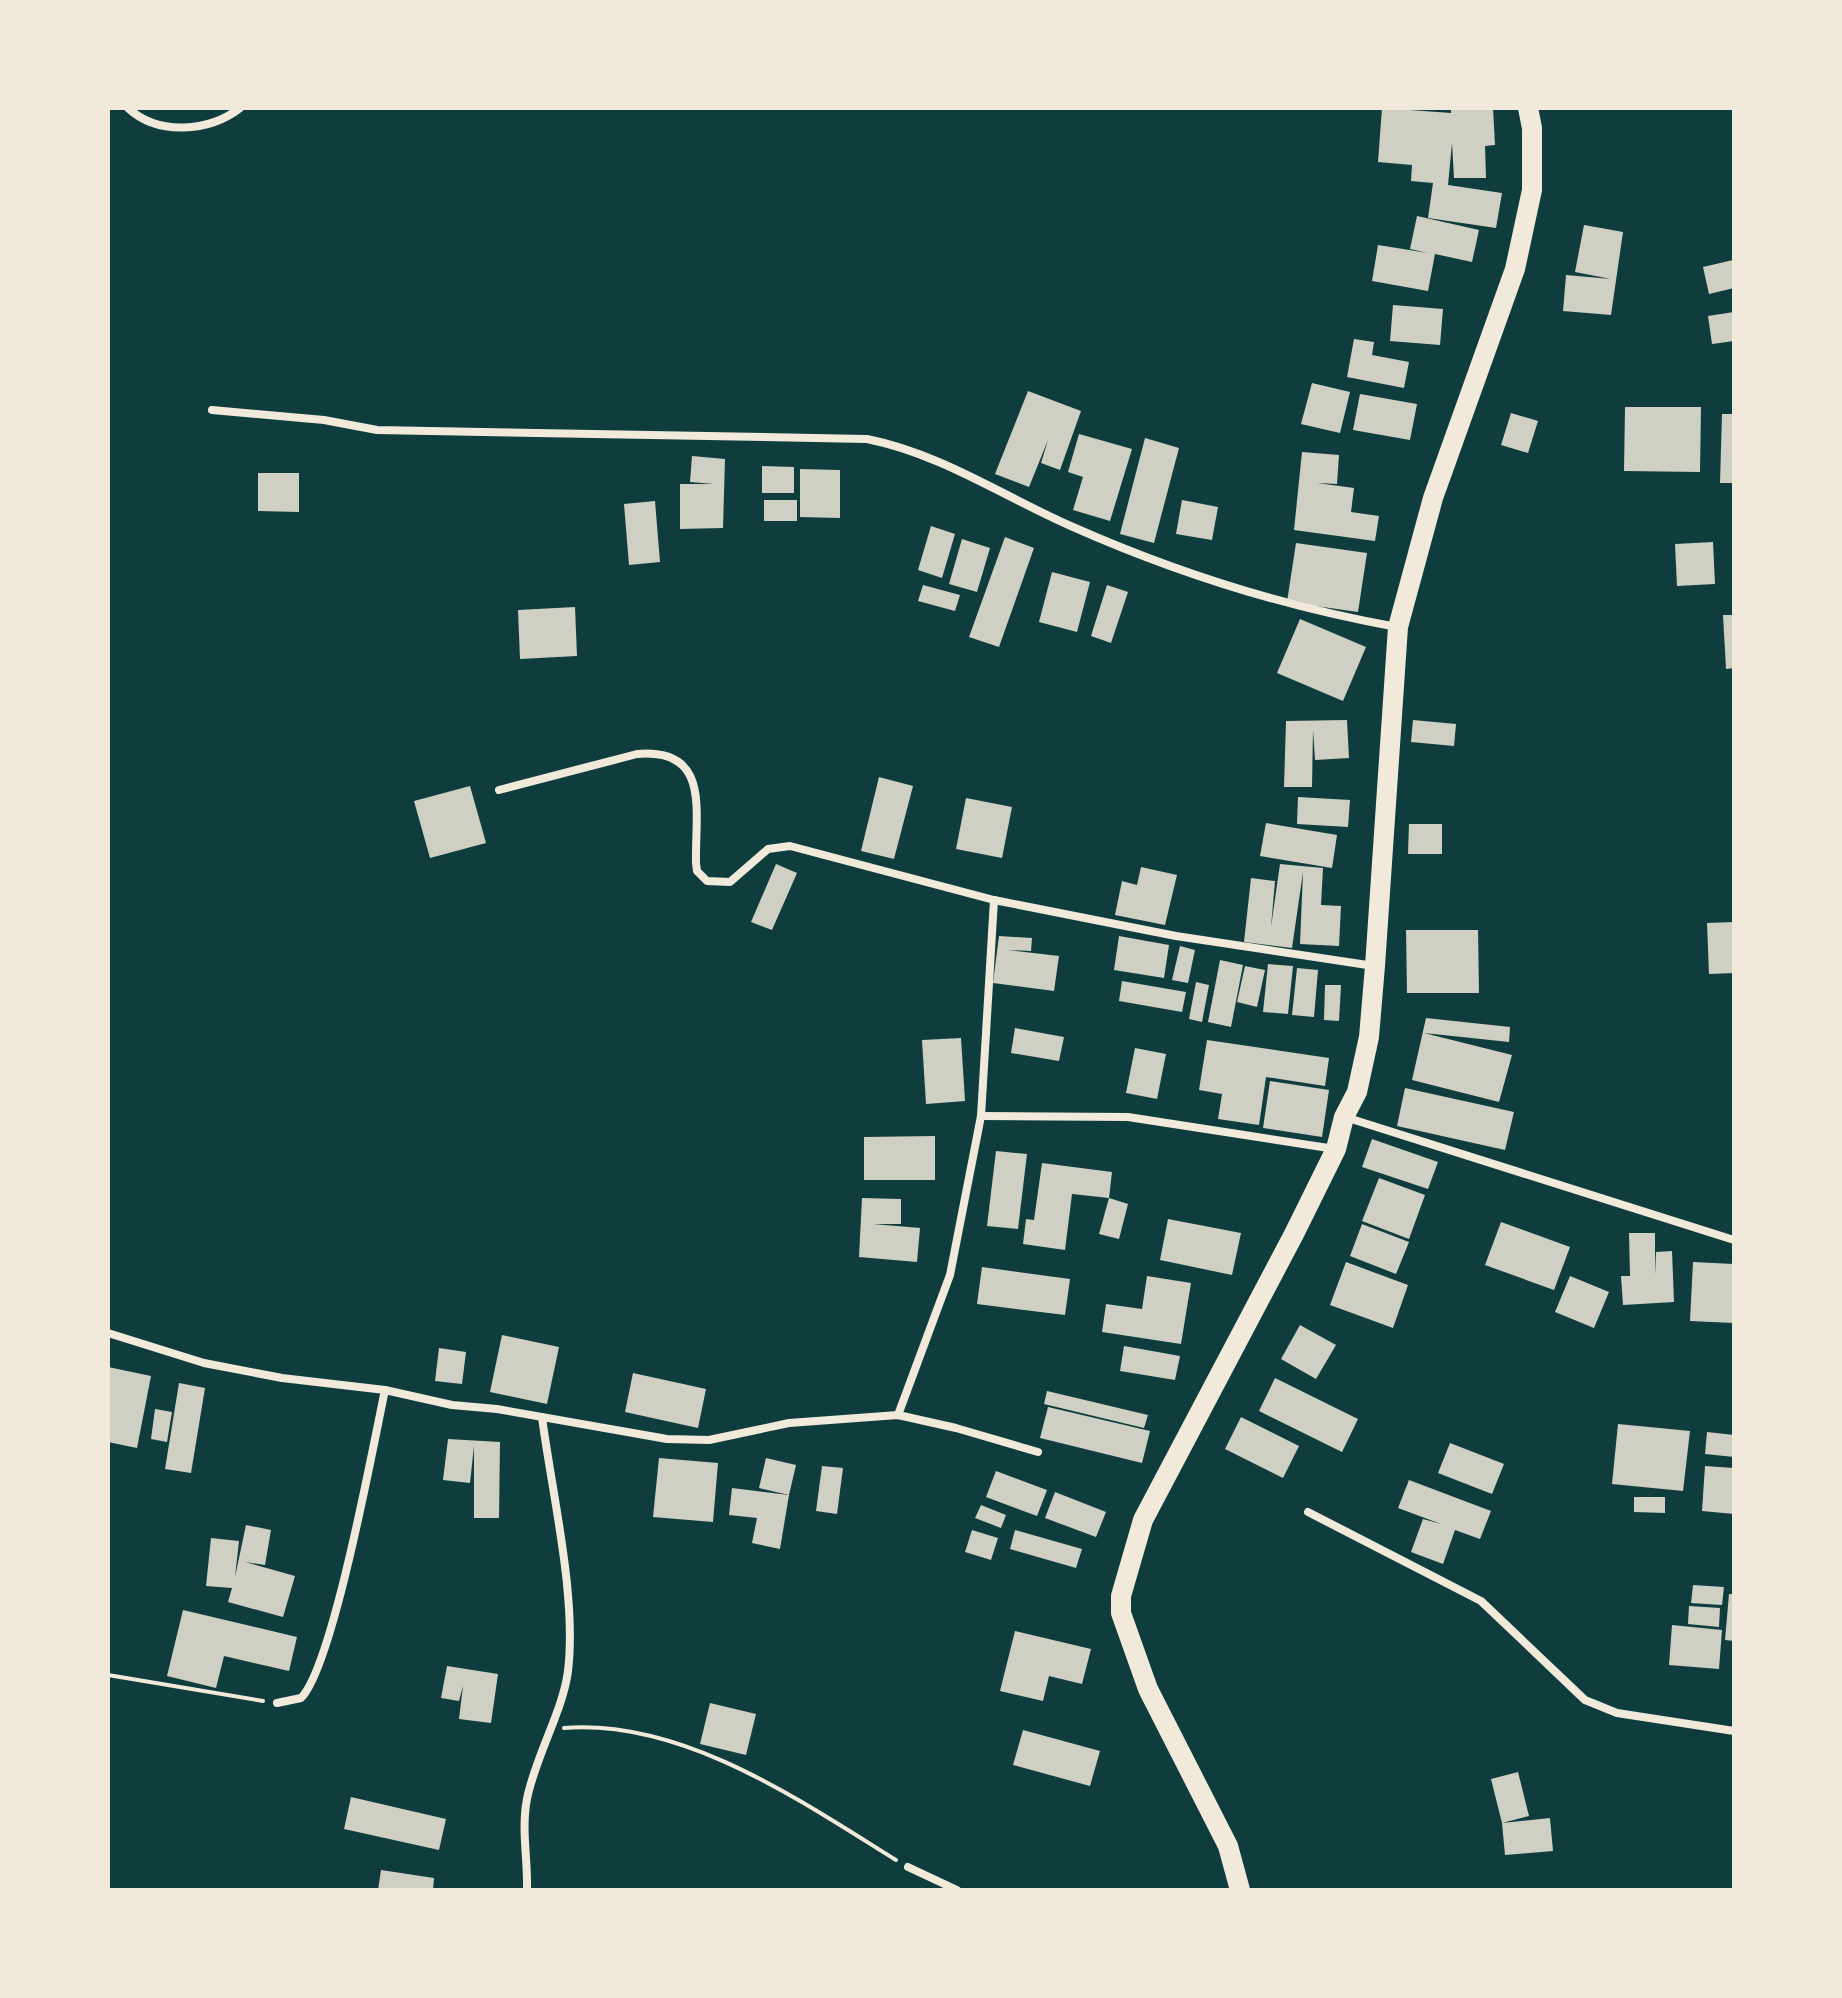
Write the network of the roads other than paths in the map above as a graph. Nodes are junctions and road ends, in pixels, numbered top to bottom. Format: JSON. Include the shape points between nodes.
{"nodes":[{"id":1,"x":128,"y":108,"type":"edge"},
{"id":2,"x":240,"y":108,"type":"edge"},
{"id":3,"x":1528,"y":108,"type":"edge"},
{"id":4,"x":212,"y":410,"type":"dead end"},
{"id":5,"x":1398,"y":627,"type":"junction"},
{"id":6,"x":499,"y":790,"type":"dead end"},
{"id":7,"x":994,"y":900,"type":"junction"},
{"id":8,"x":1375,"y":966,"type":"junction"},
{"id":9,"x":981,"y":1116,"type":"junction"},
{"id":10,"x":1344,"y":1117,"type":"junction"},
{"id":11,"x":1336,"y":1149,"type":"junction"},
{"id":12,"x":1734,"y":1240,"type":"edge"},
{"id":13,"x":108,"y":1333,"type":"edge"},
{"id":14,"x":385,"y":1390,"type":"junction"},
{"id":15,"x":898,"y":1415,"type":"junction"},
{"id":16,"x":542,"y":1417,"type":"junction"},
{"id":17,"x":1038,"y":1452,"type":"dead end"},
{"id":18,"x":1308,"y":1512,"type":"dead end"},
{"id":19,"x":277,"y":1703,"type":"road end"},
{"id":20,"x":1734,"y":1731,"type":"edge"},
{"id":21,"x":908,"y":1867,"type":"road end"},
{"id":22,"x":527,"y":1890,"type":"edge"},
{"id":23,"x":957,"y":1890,"type":"edge"},
{"id":24,"x":1240,"y":1890,"type":"edge"}],
"edges":[{"from":1,"to":2,"type":"street","via":[[175,128],[203,125]]},
{"from":3,"to":5,"type":"highway","via":[[1532,190],[1515,269],[1433,498]]},
{"from":4,"to":5,"type":"street","via":[[377,430],[867,439],[938,460],[1073,527],[1182,570],[1276,602]]},
{"from":5,"to":8,"type":"highway"},
{"from":6,"to":7,"type":"street","via":[[637,754],[676,757],[691,772],[697,871],[707,881],[730,882],[768,849],[782,845]]},
{"from":7,"to":8,"type":"street","via":[[1176,936]]},
{"from":7,"to":9,"type":"street"},
{"from":8,"to":10,"type":"highway","via":[[1366,1051],[1357,1092]]},
{"from":9,"to":11,"type":"street","via":[[1128,1117]]},
{"from":9,"to":15,"type":"street","via":[[950,1275]]},
{"from":10,"to":11,"type":"highway"},
{"from":10,"to":12,"type":"street"},
{"from":11,"to":24,"type":"highway","via":[[1143,1520],[1121,1596],[1121,1613],[1148,1689],[1228,1846]]},
{"from":13,"to":14,"type":"street","via":[[204,1363]]},
{"from":14,"to":16,"type":"street"},
{"from":14,"to":19,"type":"street","via":[[317,1674],[301,1698]]},
{"from":15,"to":16,"type":"street","via":[[789,1423],[709,1440],[667,1439]]},
{"from":15,"to":17,"type":"street"},
{"from":16,"to":22,"type":"street","via":[[569,1648],[562,1695],[527,1798]]},
{"from":18,"to":20,"type":"street","via":[[1481,1601],[1585,1700],[1617,1713]]},
{"from":21,"to":23,"type":"street"}]}
